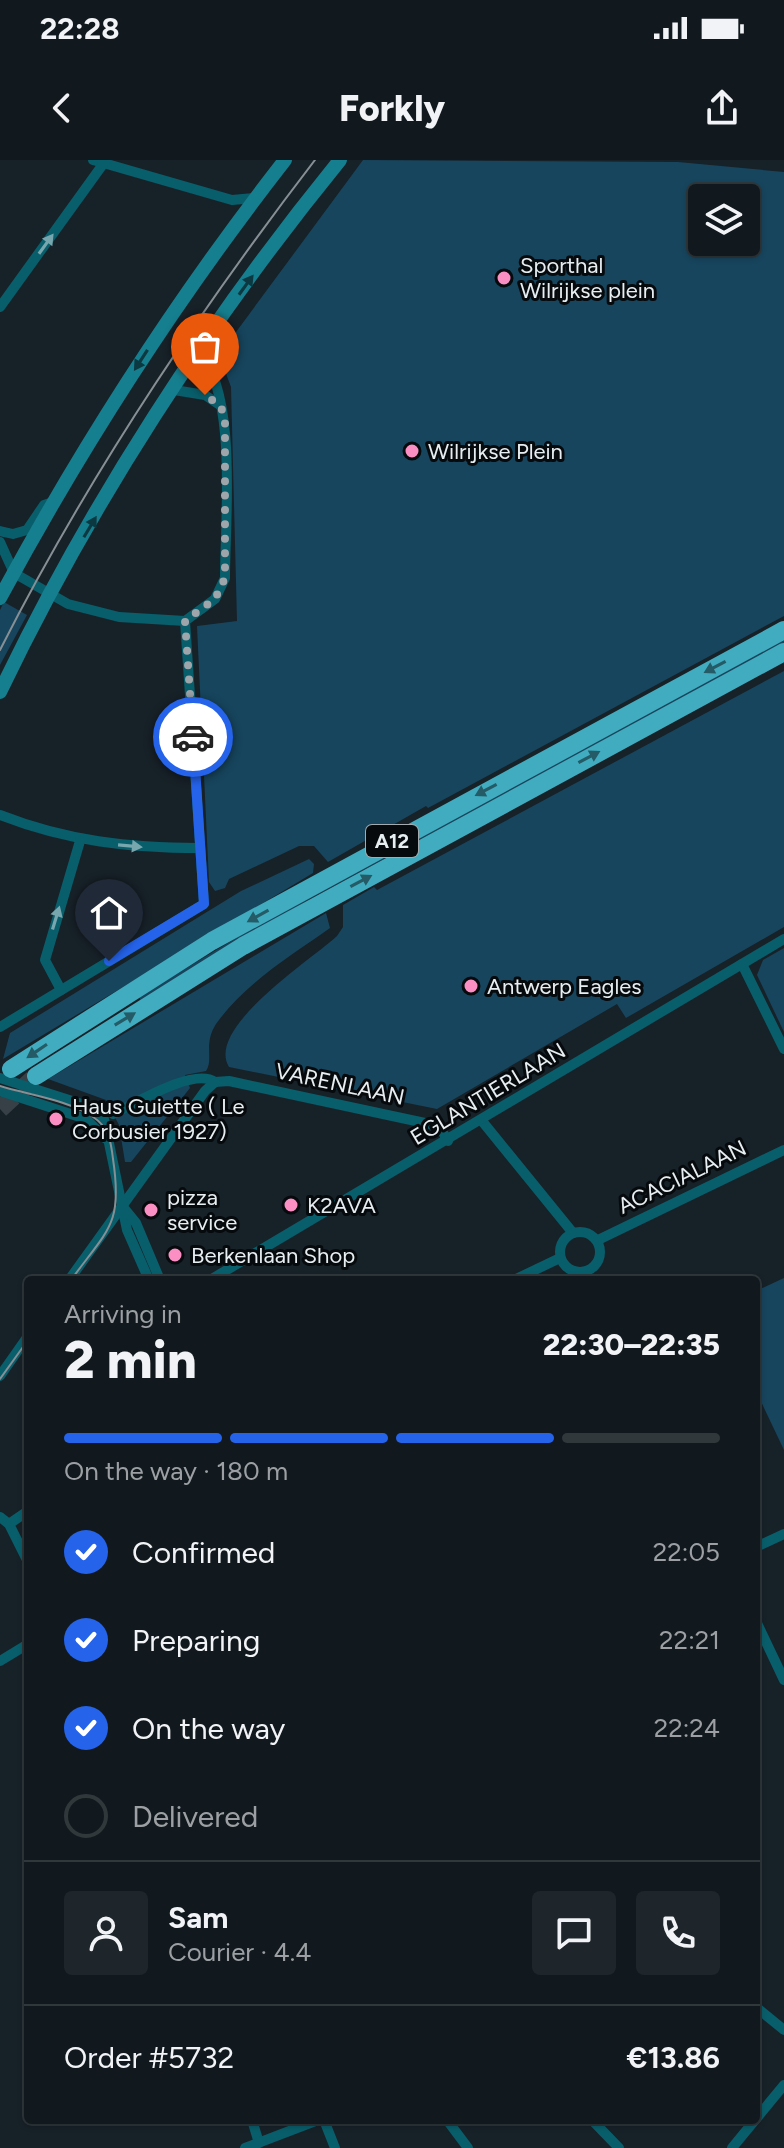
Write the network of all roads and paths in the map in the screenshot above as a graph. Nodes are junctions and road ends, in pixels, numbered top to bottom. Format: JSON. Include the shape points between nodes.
{"nodes":[{"id":1,"x":285,"y":160,"type":"edge"},
{"id":2,"x":340,"y":160,"type":"edge"},
{"id":3,"x":101,"y":161,"type":"edge"},
{"id":4,"x":254,"y":198,"type":"junction"},
{"id":5,"x":0,"y":307,"type":"edge"},
{"id":6,"x":199,"y":351,"type":"junction"},
{"id":7,"x":174,"y":390,"type":"junction"},
{"id":8,"x":221,"y":406,"type":"junction"},
{"id":9,"x":53,"y":502,"type":"junction"},
{"id":10,"x":0,"y":531,"type":"edge"},
{"id":11,"x":0,"y":542,"type":"edge"},
{"id":12,"x":14,"y":573,"type":"junction"},
{"id":13,"x":51,"y":594,"type":"junction"},
{"id":14,"x":0,"y":598,"type":"edge"},
{"id":15,"x":185,"y":621,"type":"junction"},
{"id":16,"x":784,"y":630,"type":"edge"},
{"id":17,"x":784,"y":652,"type":"edge"},
{"id":18,"x":0,"y":692,"type":"edge"},
{"id":19,"x":0,"y":815,"type":"edge"},
{"id":20,"x":80,"y":841,"type":"junction"},
{"id":21,"x":200,"y":848,"type":"junction"},
{"id":22,"x":784,"y":939,"type":"edge"},
{"id":23,"x":742,"y":964,"type":"junction"},
{"id":24,"x":61,"y":990,"type":"junction"},
{"id":25,"x":0,"y":1027,"type":"edge"},
{"id":26,"x":784,"y":1049,"type":"edge"},
{"id":27,"x":5,"y":1074,"type":"edge"},
{"id":28,"x":36,"y":1076,"type":"tunnel mouth"},
{"id":29,"x":215,"y":1082,"type":"junction"},
{"id":30,"x":0,"y":1091,"type":"edge"},
{"id":31,"x":113,"y":1114,"type":"dead end"},
{"id":32,"x":482,"y":1121,"type":"junction"},
{"id":33,"x":448,"y":1141,"type":"junction"},
{"id":34,"x":109,"y":1144,"type":"junction"},
{"id":35,"x":784,"y":1150,"type":"edge"},
{"id":36,"x":122,"y":1205,"type":"junction"},
{"id":37,"x":573,"y":1233,"type":"junction"},
{"id":38,"x":598,"y":1240,"type":"junction"},
{"id":39,"x":560,"y":1258,"type":"junction"},
{"id":40,"x":590,"y":1275,"type":"edge"},
{"id":41,"x":72,"y":1276,"type":"edge"},
{"id":42,"x":147,"y":1276,"type":"edge"},
{"id":43,"x":158,"y":1276,"type":"edge"},
{"id":44,"x":217,"y":1276,"type":"edge"},
{"id":45,"x":522,"y":1276,"type":"edge"},
{"id":46,"x":24,"y":1342,"type":"edge"},
{"id":47,"x":0,"y":1376,"type":"edge"},
{"id":48,"x":24,"y":1512,"type":"edge"},
{"id":49,"x":4,"y":1520,"type":"edge"},
{"id":50,"x":784,"y":1534,"type":"edge"},
{"id":51,"x":760,"y":1545,"type":"edge"},
{"id":52,"x":24,"y":1555,"type":"edge"},
{"id":53,"x":760,"y":1629,"type":"edge"},
{"id":54,"x":24,"y":1646,"type":"edge"},
{"id":55,"x":0,"y":1661,"type":"edge"},
{"id":56,"x":784,"y":1680,"type":"edge"},
{"id":57,"x":760,"y":2010,"type":"edge"},
{"id":58,"x":784,"y":2030,"type":"edge"},
{"id":59,"x":784,"y":2085,"type":"edge"},
{"id":60,"x":760,"y":2115,"type":"edge"},
{"id":61,"x":253,"y":2124,"type":"edge"},
{"id":62,"x":310,"y":2124,"type":"edge"},
{"id":63,"x":323,"y":2124,"type":"edge"},
{"id":64,"x":450,"y":2124,"type":"edge"},
{"id":65,"x":596,"y":2124,"type":"edge"},
{"id":66,"x":753,"y":2124,"type":"edge"},
{"id":67,"x":259,"y":2143,"type":"junction"},
{"id":68,"x":245,"y":2148,"type":"edge"},
{"id":69,"x":335,"y":2148,"type":"edge"},
{"id":70,"x":468,"y":2148,"type":"edge"},
{"id":71,"x":619,"y":2148,"type":"edge"},
{"id":72,"x":732,"y":2148,"type":"edge"}],
"edges":[{"from":1,"to":4,"type":"main road"},
{"from":6,"to":2,"type":"main road","one_way":true},
{"from":3,"to":4,"type":"street","via":[[232,200]]},
{"from":5,"to":3,"type":"street","one_way":true},
{"from":4,"to":9,"type":"main road","one_way":true,"via":[[154,341]]},
{"from":6,"to":7,"type":"main road"},
{"from":6,"to":8,"type":"street","via":[[213,374]]},
{"from":7,"to":8,"type":"street","via":[[205,395]]},
{"from":13,"to":7,"type":"main road","one_way":true},
{"from":8,"to":15,"type":"street","via":[[225,578],[215,599]]},
{"from":9,"to":10,"type":"street","via":[[44,505],[21,533]]},
{"from":9,"to":12,"type":"main road"},
{"from":11,"to":12,"type":"street"},
{"from":12,"to":13,"type":"street"},
{"from":12,"to":14,"type":"main road"},
{"from":13,"to":15,"type":"street","via":[[102,614]]},
{"from":13,"to":18,"type":"main road"},
{"from":15,"to":21,"type":"street"},
{"from":16,"to":27,"type":"highway","number":"A12","one_way":true,"via":[[212,941]]},
{"from":28,"to":17,"type":"highway","number":"A12","one_way":true,"via":[[243,946]]},
{"from":19,"to":20,"type":"street"},
{"from":20,"to":21,"type":"street","one_way":true},
{"from":24,"to":20,"type":"street","one_way":true,"via":[[45,960]]},
{"from":21,"to":24,"type":"street","via":[[204,904]]},
{"from":22,"to":23,"type":"street","name":"EGLANTIERLAAN"},
{"from":23,"to":26,"type":"street"},
{"from":23,"to":32,"type":"street","name":"EGLANTIERLAAN"},
{"from":24,"to":25,"type":"street"},
{"from":27,"to":34,"type":"street","via":[[88,1106],[106,1123]]},
{"from":29,"to":31,"type":"street","name":"VARENLAAN","via":[[204,1076],[190,1079]]},
{"from":29,"to":33,"type":"street","name":"VARENLAAN","via":[[439,1126]]},
{"from":29,"to":36,"type":"street"},
{"from":30,"to":34,"type":"street","via":[[86,1119]]},
{"from":32,"to":33,"type":"street","name":"EGLANTIERLAAN"},
{"from":32,"to":37,"type":"street"},
{"from":33,"to":44,"type":"street","name":"EGLANTIERLAAN"},
{"from":34,"to":36,"type":"street"},
{"from":35,"to":38,"type":"street","name":"ACACIALAAN"},
{"from":36,"to":41,"type":"street"},
{"from":36,"to":42,"type":"street"},
{"from":36,"to":43,"type":"street","via":[[136,1223]]},
{"from":37,"to":38,"type":"street","via":[[588,1233]]},
{"from":37,"to":39,"type":"street","via":[[563,1243]]},
{"from":38,"to":40,"type":"street","via":[[598,1259]]},
{"from":39,"to":40,"type":"street","via":[[571,1271]]},
{"from":39,"to":45,"type":"street"},
{"from":46,"to":47,"type":"street"},
{"from":48,"to":49,"type":"street"},
{"from":49,"to":52,"type":"street"},
{"from":50,"to":51,"type":"street"},
{"from":53,"to":56,"type":"street"},
{"from":54,"to":55,"type":"street"},
{"from":57,"to":58,"type":"street"},
{"from":59,"to":60,"type":"street"},
{"from":61,"to":67,"type":"street"},
{"from":62,"to":67,"type":"street"},
{"from":63,"to":69,"type":"street"},
{"from":64,"to":70,"type":"street"},
{"from":65,"to":71,"type":"street"},
{"from":66,"to":72,"type":"street"},
{"from":67,"to":68,"type":"street"}]}
